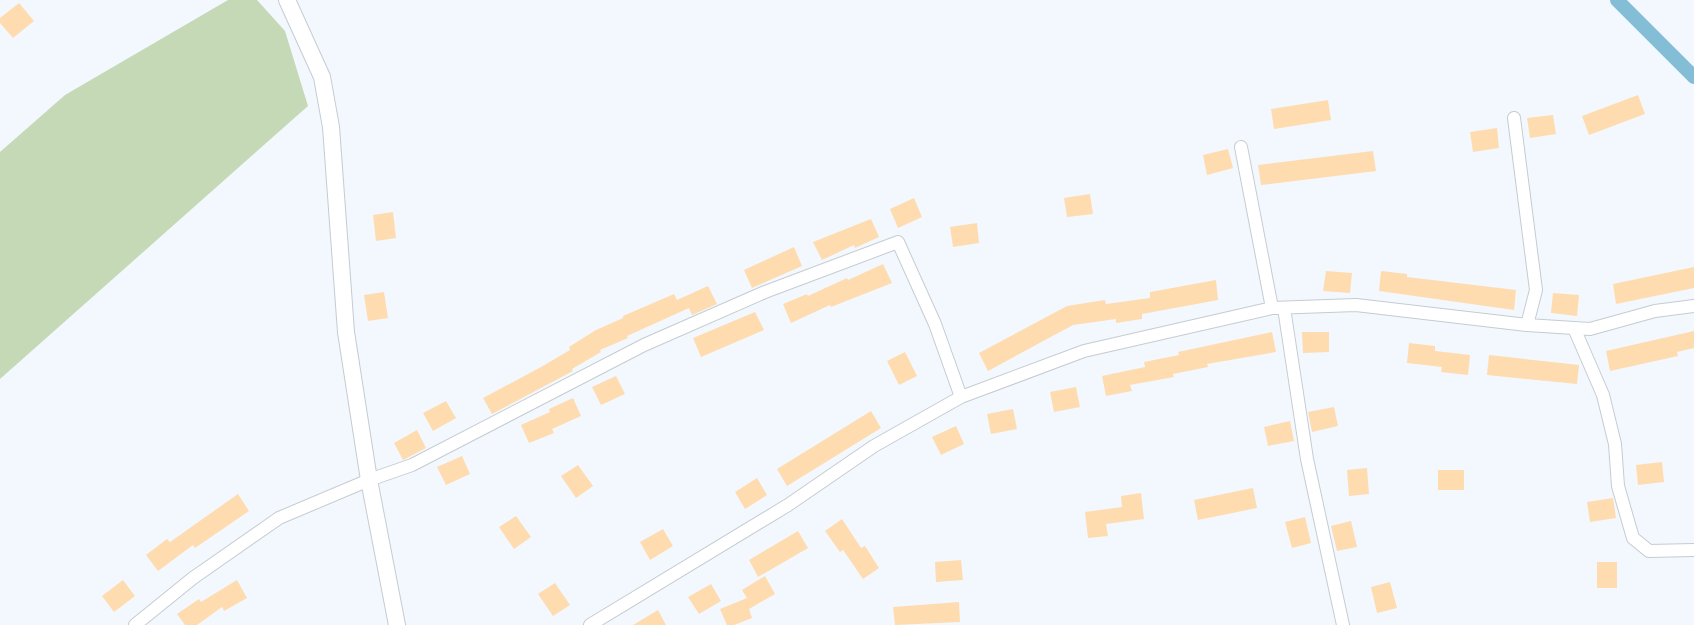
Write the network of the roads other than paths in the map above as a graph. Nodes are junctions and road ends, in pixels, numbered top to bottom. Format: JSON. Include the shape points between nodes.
{"nodes":[{"id":1,"x":287,"y":0,"type":"edge"},
{"id":2,"x":1514,"y":118,"type":"dead end"},
{"id":3,"x":1241,"y":147,"type":"dead end"},
{"id":4,"x":1694,"y":306,"type":"edge"},
{"id":5,"x":1278,"y":308,"type":"junction"},
{"id":6,"x":1527,"y":324,"type":"junction"},
{"id":7,"x":1574,"y":328,"type":"junction"},
{"id":8,"x":961,"y":397,"type":"junction"},
{"id":9,"x":369,"y":480,"type":"junction"},
{"id":10,"x":1694,"y":550,"type":"edge"},
{"id":11,"x":135,"y":625,"type":"edge"},
{"id":12,"x":397,"y":625,"type":"edge"},
{"id":13,"x":590,"y":625,"type":"edge"},
{"id":14,"x":1343,"y":625,"type":"edge"}],
"edges":[{"from":1,"to":9,"type":"street","via":[[322,77],[331,127],[346,332]]},
{"from":2,"to":6,"type":"street","via":[[1536,290]]},
{"from":3,"to":5,"type":"street"},
{"from":4,"to":7,"type":"street","via":[[1654,311],[1590,329]]},
{"from":5,"to":6,"type":"street","via":[[1356,305]]},
{"from":5,"to":8,"type":"street","via":[[1084,350]]},
{"from":5,"to":14,"type":"street"},
{"from":6,"to":7,"type":"street"},
{"from":7,"to":10,"type":"street","via":[[1603,395],[1615,444],[1618,486],[1633,538],[1650,551]]},
{"from":8,"to":9,"type":"street","via":[[935,324],[898,242],[765,292],[644,345],[412,465]]},
{"from":8,"to":13,"type":"street","via":[[874,446],[788,505]]},
{"from":9,"to":11,"type":"street","via":[[280,518],[193,578]]},
{"from":9,"to":12,"type":"street"}]}
